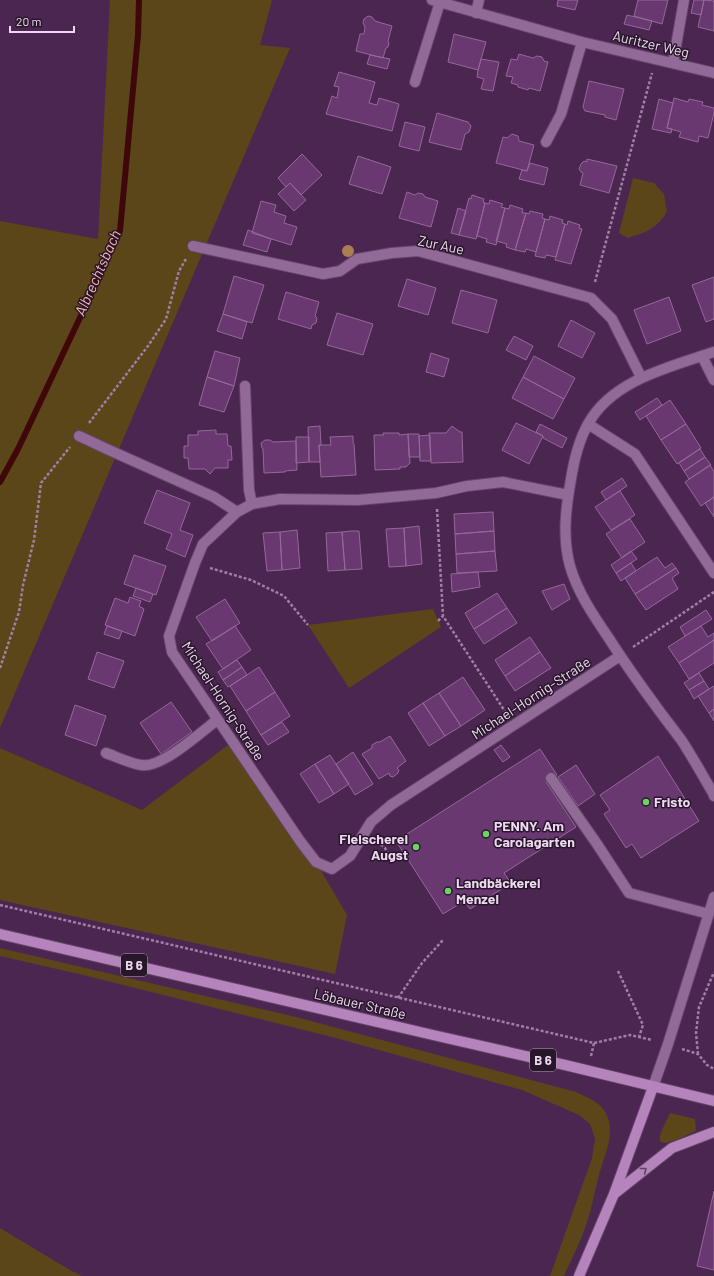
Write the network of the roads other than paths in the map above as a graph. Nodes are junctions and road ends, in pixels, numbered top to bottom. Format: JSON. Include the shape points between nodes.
{"nodes":[{"id":1,"x":479,"y":0,"type":"edge"},
{"id":2,"x":684,"y":0,"type":"edge"},
{"id":3,"x":436,"y":1,"type":"edge"},
{"id":4,"x":476,"y":13,"type":"junction"},
{"id":5,"x":582,"y":42,"type":"junction"},
{"id":6,"x":672,"y":63,"type":"junction"},
{"id":7,"x":714,"y":73,"type":"edge"},
{"id":8,"x":415,"y":82,"type":"dead end"},
{"id":9,"x":546,"y":142,"type":"dead end"},
{"id":10,"x":192,"y":246,"type":"road end"},
{"id":11,"x":714,"y":352,"type":"edge"},
{"id":12,"x":702,"y":356,"type":"junction"},
{"id":13,"x":641,"y":377,"type":"junction"},
{"id":14,"x":714,"y":380,"type":"edge"},
{"id":15,"x":245,"y":386,"type":"dead end"},
{"id":16,"x":588,"y":424,"type":"junction"},
{"id":17,"x":79,"y":436,"type":"road end"},
{"id":18,"x":568,"y":495,"type":"junction"},
{"id":19,"x":252,"y":504,"type":"junction"},
{"id":20,"x":237,"y":512,"type":"junction"},
{"id":21,"x":714,"y":573,"type":"edge"},
{"id":22,"x":620,"y":656,"type":"junction"},
{"id":23,"x":218,"y":720,"type":"junction"},
{"id":24,"x":106,"y":753,"type":"dead end"},
{"id":25,"x":551,"y":778,"type":"dead end"},
{"id":26,"x":714,"y":794,"type":"edge"},
{"id":27,"x":714,"y":897,"type":"edge"},
{"id":28,"x":709,"y":914,"type":"junction"},
{"id":29,"x":0,"y":934,"type":"edge"},
{"id":30,"x":654,"y":1087,"type":"junction"},
{"id":31,"x":714,"y":1101,"type":"edge"},
{"id":32,"x":714,"y":1132,"type":"edge"},
{"id":33,"x":614,"y":1194,"type":"junction"},
{"id":34,"x":579,"y":1276,"type":"edge"}],
"edges":[{"from":1,"to":4,"type":"street"},
{"from":2,"to":6,"type":"street"},
{"from":3,"to":4,"type":"street","name":"Auritzer Weg"},
{"from":3,"to":8,"type":"street","name":"Auritzer Weg"},
{"from":4,"to":5,"type":"street","name":"Auritzer Weg"},
{"from":5,"to":6,"type":"street","name":"Auritzer Weg"},
{"from":5,"to":9,"type":"street","via":[[561,114]]},
{"from":6,"to":7,"type":"street","name":"Auritzer Weg"},
{"from":10,"to":13,"type":"street","name":"Zur Aue","via":[[324,274],[340,271],[357,259],[418,251],[591,298],[612,319]]},
{"from":11,"to":12,"type":"street"},
{"from":12,"to":13,"type":"street"},
{"from":12,"to":14,"type":"street"},
{"from":13,"to":16,"type":"street","via":[[613,396]]},
{"from":15,"to":19,"type":"street","via":[[249,490]]},
{"from":16,"to":18,"type":"street","via":[[573,468]]},
{"from":16,"to":21,"type":"street","via":[[635,454]]},
{"from":17,"to":20,"type":"street","via":[[214,497]]},
{"from":18,"to":19,"type":"street","name":"Michael-Hornig-Straße","via":[[503,482],[358,500],[280,500]]},
{"from":18,"to":22,"type":"street","via":[[565,525],[570,566],[581,595]]},
{"from":19,"to":20,"type":"street","name":"Michael-Hornig-Straße"},
{"from":20,"to":23,"type":"street","name":"Michael-Hornig-Straße","via":[[203,544],[169,636],[172,652]]},
{"from":22,"to":23,"type":"street","name":"Michael-Hornig-Straße","via":[[391,805],[371,822],[350,856],[332,869],[316,862],[300,842]]},
{"from":22,"to":26,"type":"street","via":[[682,741]]},
{"from":23,"to":24,"type":"street","via":[[171,755],[150,766]]},
{"from":25,"to":28,"type":"street","via":[[629,893]]},
{"from":27,"to":28,"type":"street"},
{"from":28,"to":30,"type":"street"},
{"from":29,"to":30,"type":"main road","name":"Löbauer Straße","number":"B 6"},
{"from":30,"to":31,"type":"main road","name":"Löbauer Straße","number":"B 6"},
{"from":30,"to":33,"type":"main road"},
{"from":33,"to":32,"type":"main road","one_way":true,"via":[[672,1148]]},
{"from":33,"to":34,"type":"main road"}]}
